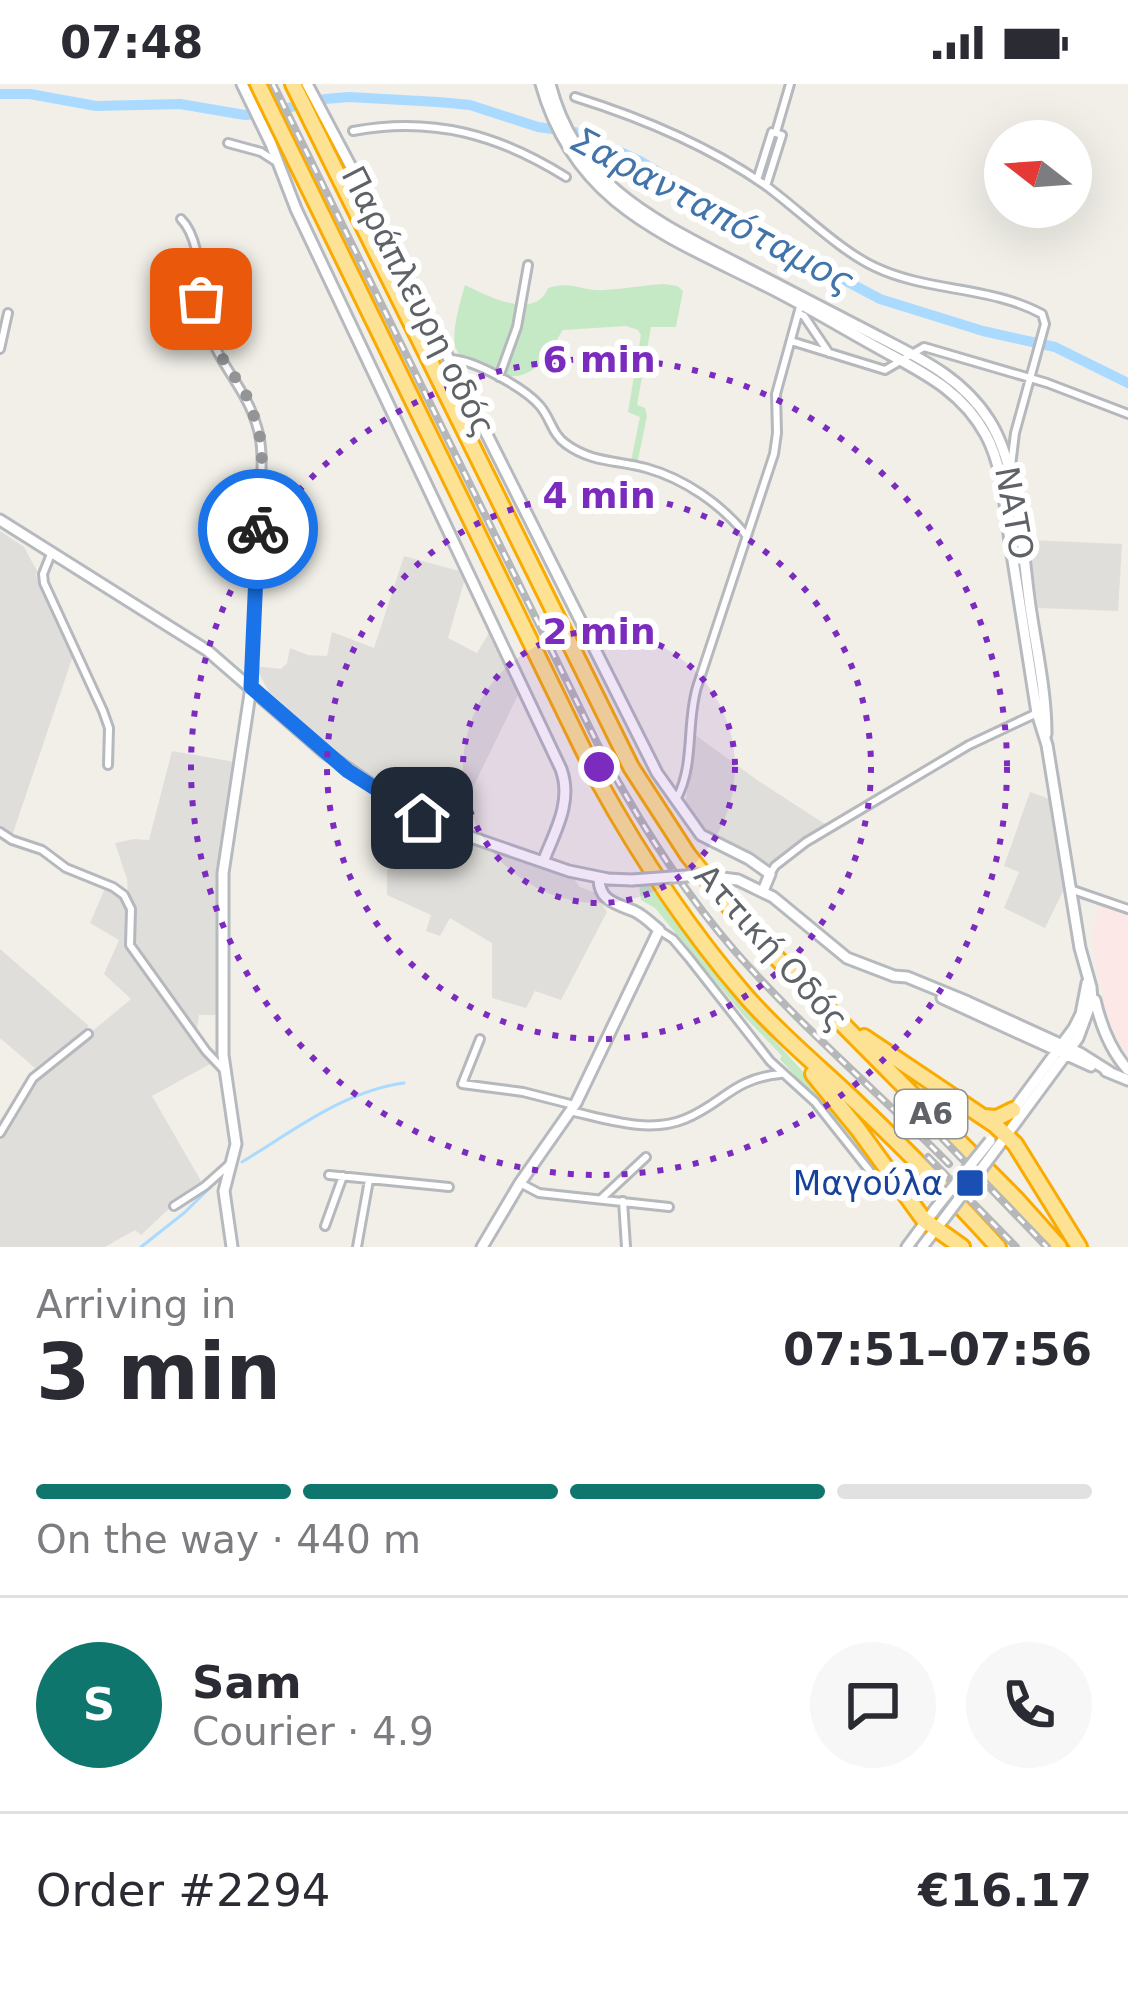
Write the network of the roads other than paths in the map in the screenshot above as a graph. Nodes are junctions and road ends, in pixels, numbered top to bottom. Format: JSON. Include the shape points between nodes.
{"nodes":[{"id":1,"x":546,"y":84,"type":"edge"},
{"id":2,"x":790,"y":84,"type":"edge"},
{"id":3,"x":301,"y":87,"type":"edge"},
{"id":4,"x":252,"y":89,"type":"edge"},
{"id":5,"x":575,"y":97,"type":"dead end"},
{"id":6,"x":315,"y":114,"type":"junction"},
{"id":7,"x":269,"y":124,"type":"junction"},
{"id":8,"x":353,"y":130,"type":"dead end"},
{"id":9,"x":776,"y":133,"type":"junction"},
{"id":10,"x":228,"y":143,"type":"dead end"},
{"id":11,"x":579,"y":159,"type":"junction"},
{"id":12,"x":278,"y":164,"type":"junction"},
{"id":13,"x":566,"y":178,"type":"dead end"},
{"id":14,"x":757,"y":180,"type":"junction"},
{"id":15,"x":766,"y":186,"type":"junction"},
{"id":16,"x":181,"y":219,"type":"dead end"},
{"id":17,"x":528,"y":265,"type":"dead end"},
{"id":18,"x":800,"y":309,"type":"junction"},
{"id":19,"x":8,"y":313,"type":"dead end"},
{"id":20,"x":790,"y":341,"type":"junction"},
{"id":21,"x":0,"y":349,"type":"edge"},
{"id":22,"x":829,"y":354,"type":"junction"},
{"id":23,"x":908,"y":357,"type":"junction"},
{"id":24,"x":447,"y":359,"type":"junction"},
{"id":25,"x":498,"y":378,"type":"junction"},
{"id":26,"x":1029,"y":380,"type":"junction"},
{"id":27,"x":1128,"y":414,"type":"edge"},
{"id":28,"x":1010,"y":476,"type":"junction"},
{"id":29,"x":0,"y":520,"type":"edge"},
{"id":30,"x":746,"y":535,"type":"junction"},
{"id":31,"x":51,"y":554,"type":"junction"},
{"id":32,"x":251,"y":687,"type":"junction"},
{"id":33,"x":1037,"y":713,"type":"junction"},
{"id":34,"x":1047,"y":745,"type":"junction"},
{"id":35,"x":108,"y":765,"type":"dead end"},
{"id":36,"x":676,"y":801,"type":"junction"},
{"id":37,"x":0,"y":832,"type":"edge"},
{"id":38,"x":544,"y":862,"type":"junction"},
{"id":39,"x":766,"y":871,"type":"junction"},
{"id":40,"x":604,"y":879,"type":"junction"},
{"id":41,"x":759,"y":889,"type":"junction"},
{"id":42,"x":1070,"y":889,"type":"junction"},
{"id":43,"x":1128,"y":909,"type":"edge"},
{"id":44,"x":659,"y":930,"type":"junction"},
{"id":45,"x":1085,"y":966,"type":"junction"},
{"id":46,"x":894,"y":976,"type":"junction"},
{"id":47,"x":801,"y":984,"type":"junction"},
{"id":48,"x":1091,"y":987,"type":"junction"},
{"id":49,"x":88,"y":1034,"type":"dead end"},
{"id":50,"x":480,"y":1039,"type":"dead end"},
{"id":51,"x":1043,"y":1043,"type":"junction"},
{"id":52,"x":794,"y":1046,"type":"junction"},
{"id":53,"x":1065,"y":1049,"type":"junction"},
{"id":54,"x":1048,"y":1064,"type":"junction"},
{"id":55,"x":224,"y":1070,"type":"junction"},
{"id":56,"x":1128,"y":1070,"type":"edge"},
{"id":57,"x":782,"y":1074,"type":"junction"},
{"id":58,"x":1128,"y":1080,"type":"edge"},
{"id":59,"x":572,"y":1108,"type":"junction"},
{"id":60,"x":1013,"y":1110,"type":"junction"},
{"id":61,"x":980,"y":1116,"type":"junction"},
{"id":62,"x":0,"y":1133,"type":"edge"},
{"id":63,"x":998,"y":1138,"type":"junction"},
{"id":64,"x":646,"y":1157,"type":"dead end"},
{"id":65,"x":232,"y":1162,"type":"junction"},
{"id":66,"x":869,"y":1170,"type":"dead end"},
{"id":67,"x":329,"y":1175,"type":"dead end"},
{"id":68,"x":343,"y":1176,"type":"junction"},
{"id":69,"x":369,"y":1180,"type":"junction"},
{"id":70,"x":520,"y":1183,"type":"junction"},
{"id":71,"x":449,"y":1187,"type":"dead end"},
{"id":72,"x":601,"y":1199,"type":"junction"},
{"id":73,"x":623,"y":1202,"type":"junction"},
{"id":74,"x":174,"y":1206,"type":"dead end"},
{"id":75,"x":669,"y":1207,"type":"dead end"},
{"id":76,"x":936,"y":1219,"type":"junction"},
{"id":77,"x":326,"y":1226,"type":"dead end"},
{"id":78,"x":957,"y":1244,"type":"edge"},
{"id":79,"x":232,"y":1247,"type":"edge"},
{"id":80,"x":357,"y":1247,"type":"edge"},
{"id":81,"x":482,"y":1247,"type":"edge"},
{"id":82,"x":626,"y":1247,"type":"edge"},
{"id":83,"x":908,"y":1247,"type":"edge"},
{"id":84,"x":924,"y":1247,"type":"edge"},
{"id":85,"x":998,"y":1247,"type":"edge"},
{"id":86,"x":1059,"y":1247,"type":"edge"},
{"id":87,"x":1079,"y":1247,"type":"edge"}],
"edges":[{"from":1,"to":11,"type":"main road","name":"ΝΑΤΟ"},
{"from":2,"to":9,"type":"street"},
{"from":3,"to":6,"type":"highway","name":"Αττική Οδός","number":"Α6"},
{"from":4,"to":7,"type":"highway","name":"Αττική Οδός","number":"Α6"},
{"from":5,"to":14,"type":"street","via":[[669,131]]},
{"from":6,"to":24,"type":"main road","name":"Παράπλευρη οδός","via":[[376,214]]},
{"from":6,"to":47,"type":"highway","name":"Αττική Οδός","number":"Α6","via":[[632,767],[718,895]]},
{"from":7,"to":12,"type":"main road","name":"Παράπλευρη οδός"},
{"from":7,"to":52,"type":"highway","name":"Αττική Οδός","number":"Α6","via":[[616,812],[683,915]]},
{"from":8,"to":13,"type":"street","via":[[465,131]]},
{"from":9,"to":14,"type":"street"},
{"from":9,"to":15,"type":"street"},
{"from":10,"to":12,"type":"street"},
{"from":11,"to":18,"type":"main road","name":"ΝΑΤΟ","via":[[639,219]]},
{"from":11,"to":23,"type":"main road","name":"ΝΑΤΟ","via":[[665,225]]},
{"from":12,"to":38,"type":"main road","name":"Παράπλευρη οδός","via":[[566,782]]},
{"from":14,"to":15,"type":"street"},
{"from":15,"to":26,"type":"street","via":[[875,267],[1037,311],[1045,324]]},
{"from":16,"to":32,"type":"street","via":[[195,244],[210,335],[261,439]]},
{"from":17,"to":25,"type":"street"},
{"from":18,"to":20,"type":"street"},
{"from":18,"to":22,"type":"street"},
{"from":18,"to":23,"type":"main road","name":"ΝΑΤΟ"},
{"from":19,"to":21,"type":"street"},
{"from":20,"to":22,"type":"street"},
{"from":20,"to":30,"type":"street","via":[[776,394],[776,444]]},
{"from":22,"to":23,"type":"street","via":[[885,370]]},
{"from":23,"to":26,"type":"street","via":[[924,347]]},
{"from":23,"to":28,"type":"main road","name":"ΝΑΤΟ","via":[[955,380],[977,404]]},
{"from":23,"to":33,"type":"main road","name":"ΝΑΤΟ","via":[[959,398],[993,451]]},
{"from":24,"to":25,"type":"street"},
{"from":24,"to":36,"type":"main road","name":"Παράπλευρη οδός"},
{"from":25,"to":30,"type":"street","via":[[531,397],[575,450],[671,478],[721,508]]},
{"from":26,"to":27,"type":"street"},
{"from":26,"to":28,"type":"street"},
{"from":28,"to":34,"type":"main road","name":"ΝΑΤΟ"},
{"from":29,"to":31,"type":"main road"},
{"from":30,"to":36,"type":"street","via":[[692,704],[688,770]]},
{"from":31,"to":32,"type":"main road","via":[[184,634]]},
{"from":31,"to":35,"type":"street","via":[[44,584],[104,711]]},
{"from":32,"to":38,"type":"main road","via":[[410,812]]},
{"from":32,"to":55,"type":"main road","via":[[223,873]]},
{"from":33,"to":34,"type":"main road","name":"ΝΑΤΟ"},
{"from":33,"to":39,"type":"street","via":[[969,745]]},
{"from":34,"to":42,"type":"main road","name":"ΝΑΤΟ"},
{"from":36,"to":39,"type":"main road","name":"Παράπλευρη οδός","via":[[701,835]]},
{"from":37,"to":55,"type":"street","via":[[124,895],[130,945]]},
{"from":38,"to":40,"type":"main road"},
{"from":39,"to":41,"type":"main road"},
{"from":40,"to":41,"type":"main road","bridge":true,"via":[[699,875]]},
{"from":40,"to":44,"type":"main road","via":[[601,893],[610,902]]},
{"from":41,"to":46,"type":"main road","via":[[847,958]]},
{"from":42,"to":43,"type":"street"},
{"from":42,"to":45,"type":"main road","name":"ΝΑΤΟ"},
{"from":44,"to":57,"type":"street"},
{"from":44,"to":59,"type":"main road"},
{"from":45,"to":48,"type":"main road","name":"ΝΑΤΟ"},
{"from":45,"to":53,"type":"main road","name":"ΝΑΤΟ","via":[[1083,1006]]},
{"from":46,"to":51,"type":"main road"},
{"from":46,"to":53,"type":"main road"},
{"from":47,"to":61,"type":"highway"},
{"from":47,"to":86,"type":"highway","name":"Αττική Οδός","number":"Α6"},
{"from":48,"to":53,"type":"main road","name":"ΝΑΤΟ","via":[[1088,1016]]},
{"from":48,"to":56,"type":"main road","via":[[1108,1041]]},
{"from":49,"to":62,"type":"street","via":[[33,1078]]},
{"from":50,"to":59,"type":"street","via":[[462,1084]]},
{"from":51,"to":53,"type":"main road"},
{"from":51,"to":54,"type":"main road"},
{"from":52,"to":76,"type":"highway"},
{"from":52,"to":85,"type":"highway","name":"Αττική Οδός","number":"Α6"},
{"from":53,"to":54,"type":"main road","name":"ΝΑΤΟ"},
{"from":53,"to":58,"type":"main road"},
{"from":53,"to":63,"type":"main road","name":"ΝΑΤΟ"},
{"from":54,"to":60,"type":"main road","name":"ΝΑΤΟ"},
{"from":55,"to":65,"type":"main road","via":[[236,1134]]},
{"from":57,"to":59,"type":"street","via":[[746,1080],[667,1124]]},
{"from":57,"to":66,"type":"street"},
{"from":59,"to":70,"type":"main road"},
{"from":60,"to":61,"type":"highway"},
{"from":60,"to":63,"type":"main road","name":"ΝΑΤΟ"},
{"from":61,"to":63,"type":"highway"},
{"from":63,"to":76,"type":"main road","name":"ΝΑΤΟ","bridge":true},
{"from":63,"to":87,"type":"highway","via":[[1015,1144]]},
{"from":64,"to":72,"type":"street"},
{"from":65,"to":74,"type":"street"},
{"from":65,"to":79,"type":"main road","via":[[224,1192]]},
{"from":67,"to":68,"type":"street"},
{"from":68,"to":69,"type":"street"},
{"from":68,"to":77,"type":"street"},
{"from":69,"to":71,"type":"street"},
{"from":69,"to":80,"type":"street"},
{"from":70,"to":72,"type":"street","via":[[539,1193]]},
{"from":70,"to":81,"type":"main road"},
{"from":72,"to":73,"type":"street"},
{"from":73,"to":75,"type":"street"},
{"from":73,"to":82,"type":"street"},
{"from":76,"to":78,"type":"highway"},
{"from":76,"to":83,"type":"main road","name":"ΝΑΤΟ"},
{"from":76,"to":84,"type":"main road","name":"ΝΑΤΟ"},
{"from":78,"to":84,"type":"highway"}]}
